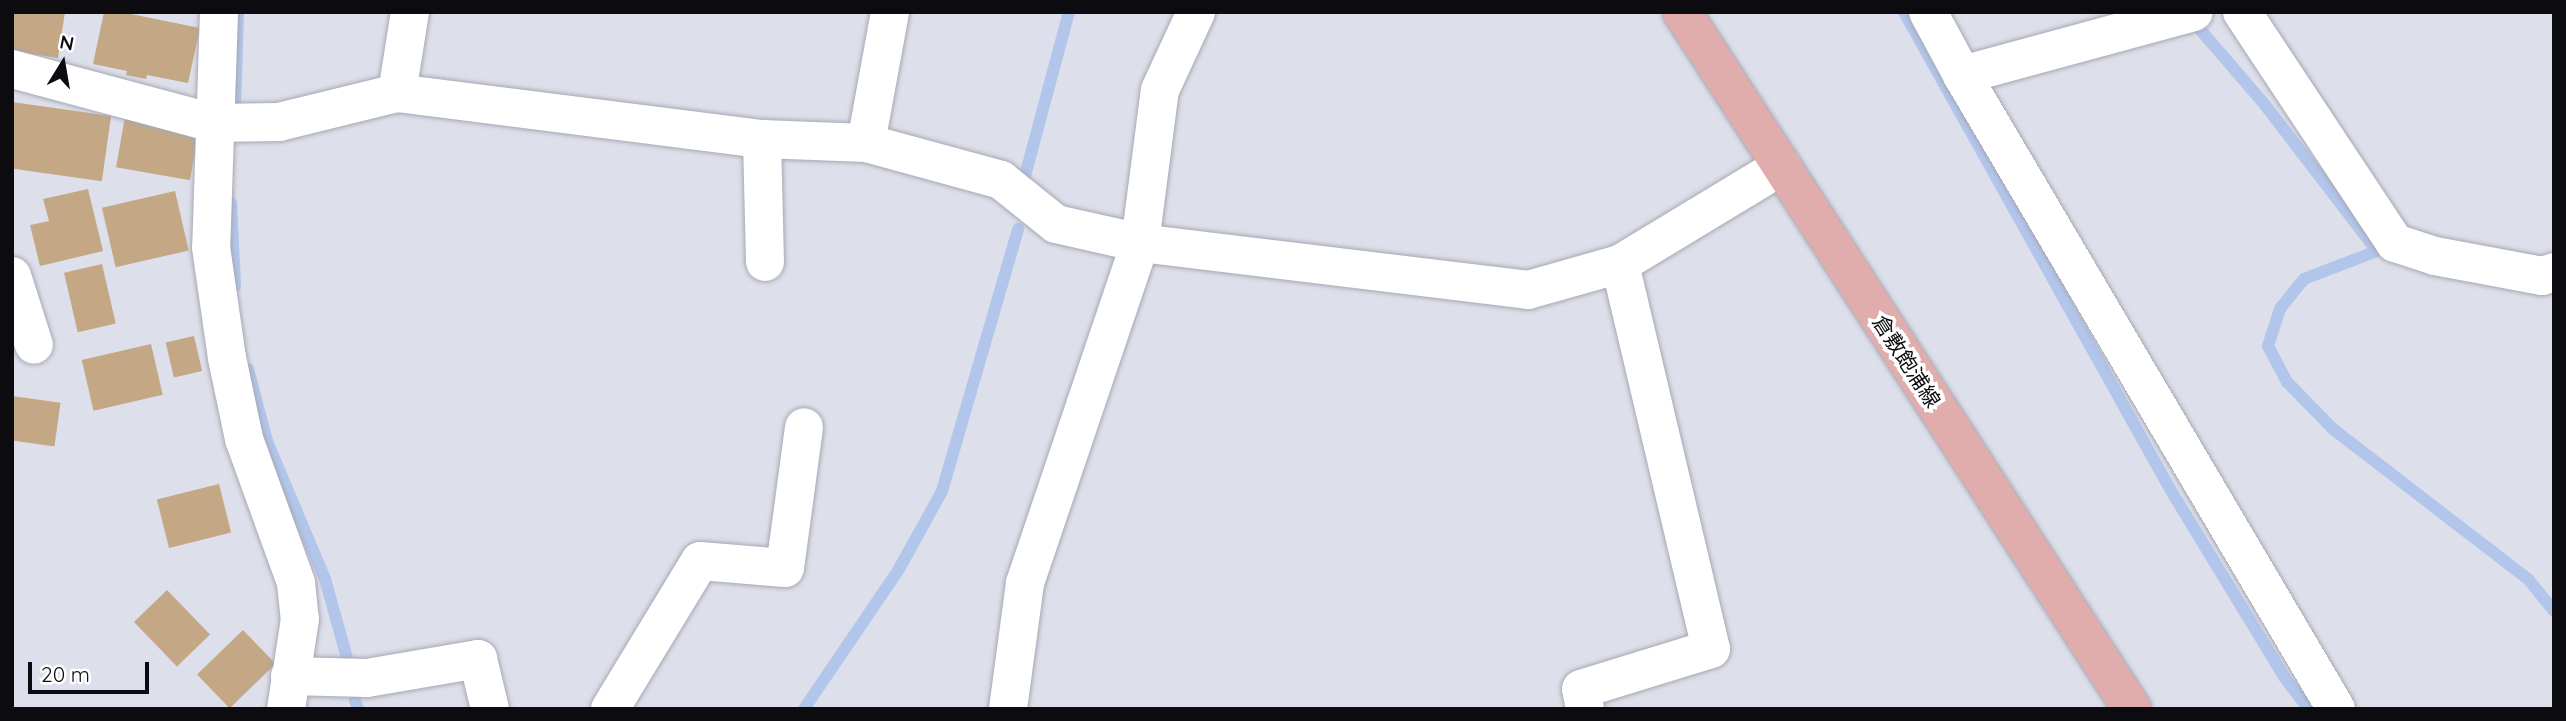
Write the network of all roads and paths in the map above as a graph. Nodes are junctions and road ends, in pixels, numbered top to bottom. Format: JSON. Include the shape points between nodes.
{"nodes":[{"id":1,"x":219,"y":12,"type":"edge"},
{"id":2,"x":410,"y":12,"type":"edge"},
{"id":3,"x":890,"y":12,"type":"edge"},
{"id":4,"x":1196,"y":12,"type":"edge"},
{"id":5,"x":1682,"y":12,"type":"edge"},
{"id":6,"x":1928,"y":12,"type":"edge"},
{"id":7,"x":2194,"y":12,"type":"edge"},
{"id":8,"x":2242,"y":12,"type":"edge"},
{"id":9,"x":12,"y":69,"type":"edge"},
{"id":10,"x":1962,"y":75,"type":"junction"},
{"id":11,"x":397,"y":93,"type":"junction"},
{"id":12,"x":214,"y":123,"type":"junction"},
{"id":13,"x":762,"y":139,"type":"junction"},
{"id":14,"x":866,"y":143,"type":"junction"},
{"id":15,"x":1782,"y":166,"type":"junction"},
{"id":16,"x":1140,"y":243,"type":"junction"},
{"id":17,"x":765,"y":262,"type":"dead end"},
{"id":18,"x":1620,"y":264,"type":"junction"},
{"id":19,"x":2554,"y":272,"type":"edge"},
{"id":20,"x":12,"y":276,"type":"edge"},
{"id":21,"x":34,"y":345,"type":"dead end"},
{"id":22,"x":804,"y":427,"type":"dead end"},
{"id":23,"x":288,"y":693,"type":"edge"},
{"id":24,"x":2326,"y":704,"type":"edge"},
{"id":25,"x":490,"y":709,"type":"edge"},
{"id":26,"x":610,"y":709,"type":"edge"},
{"id":27,"x":1008,"y":709,"type":"edge"},
{"id":28,"x":1585,"y":709,"type":"edge"},
{"id":29,"x":2132,"y":709,"type":"edge"}],
"edges":[{"from":1,"to":12,"type":"street"},
{"from":2,"to":11,"type":"street"},
{"from":3,"to":14,"type":"street"},
{"from":4,"to":16,"type":"street","via":[[1160,90]]},
{"from":5,"to":15,"type":"main road","name":"倉敷飽浦線"},
{"from":6,"to":10,"type":"street"},
{"from":7,"to":10,"type":"street"},
{"from":8,"to":19,"type":"street","via":[[2395,243],[2435,256],[2542,276]]},
{"from":9,"to":12,"type":"street"},
{"from":10,"to":24,"type":"street"},
{"from":11,"to":12,"type":"street","via":[[279,122]]},
{"from":11,"to":13,"type":"street"},
{"from":12,"to":23,"type":"street","via":[[211,247],[227,358],[244,439],[296,583],[300,619]]},
{"from":13,"to":14,"type":"street"},
{"from":13,"to":17,"type":"street"},
{"from":14,"to":16,"type":"street","via":[[1001,180],[1056,224]]},
{"from":15,"to":18,"type":"street"},
{"from":15,"to":29,"type":"main road","name":"倉敷飽浦線"},
{"from":16,"to":18,"type":"street","via":[[1528,290]]},
{"from":16,"to":27,"type":"street","via":[[1025,583]]},
{"from":18,"to":28,"type":"street","via":[[1711,649],[1581,689]]},
{"from":20,"to":21,"type":"street"},
{"from":22,"to":26,"type":"street","via":[[785,568],[700,561]]},
{"from":23,"to":25,"type":"street","via":[[478,659]]}]}
